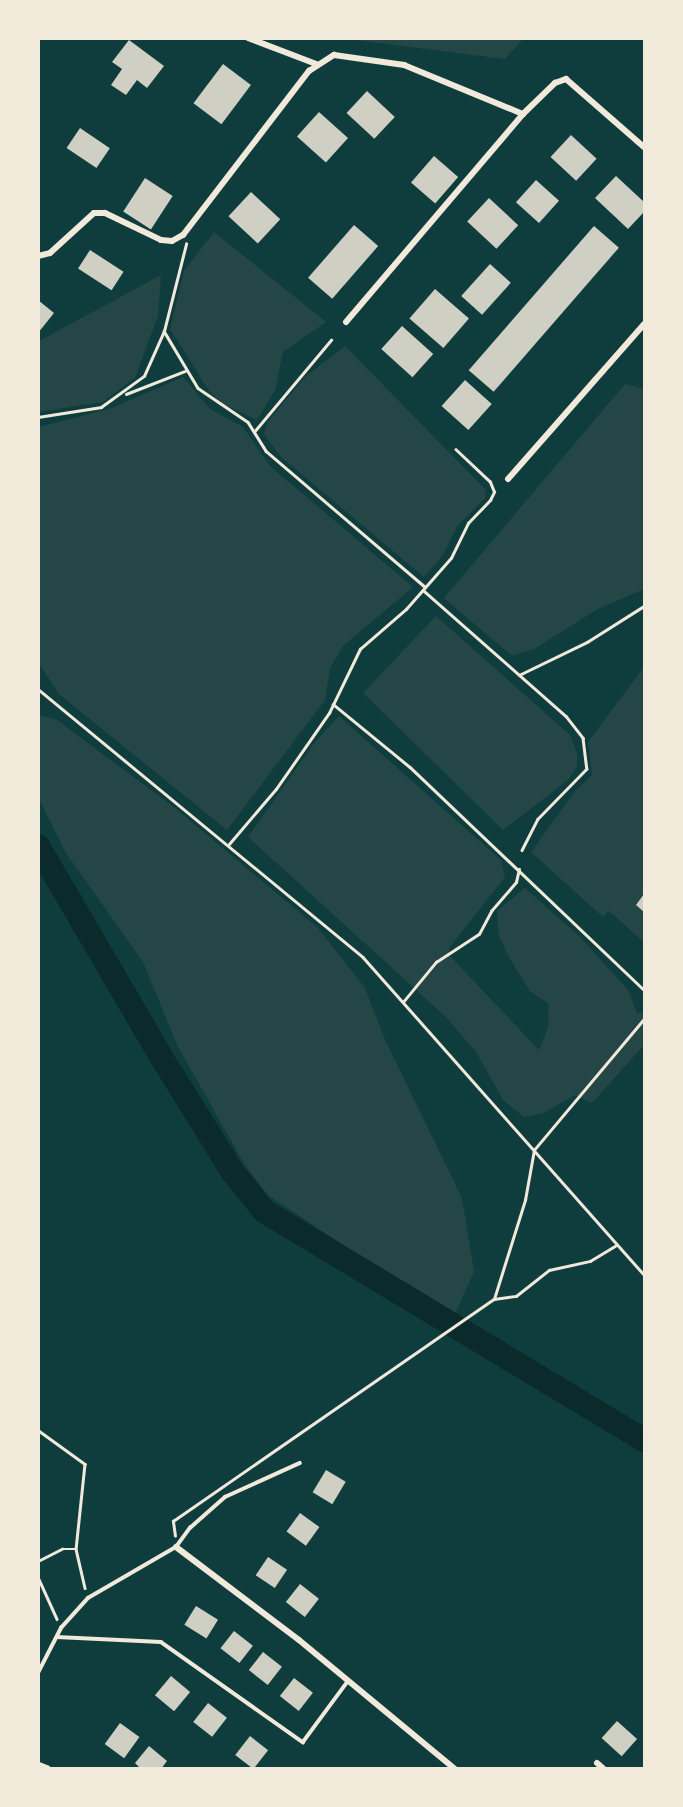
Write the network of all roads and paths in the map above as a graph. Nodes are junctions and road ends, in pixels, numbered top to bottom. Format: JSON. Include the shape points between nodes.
{"nodes":[{"id":1,"x":248,"y":38,"type":"edge"},
{"id":2,"x":316,"y":64,"type":"junction"},
{"id":3,"x":523,"y":114,"type":"junction"},
{"id":4,"x":645,"y":147,"type":"edge"},
{"id":5,"x":187,"y":242,"type":"dead end"},
{"id":6,"x":38,"y":256,"type":"edge"},
{"id":7,"x":346,"y":322,"type":"dead end"},
{"id":8,"x":645,"y":324,"type":"edge"},
{"id":9,"x":164,"y":331,"type":"junction"},
{"id":10,"x":331,"y":340,"type":"dead end"},
{"id":11,"x":186,"y":371,"type":"junction"},
{"id":12,"x":122,"y":395,"type":"junction"},
{"id":13,"x":38,"y":417,"type":"edge"},
{"id":14,"x":254,"y":432,"type":"junction"},
{"id":15,"x":456,"y":450,"type":"dead end"},
{"id":16,"x":508,"y":479,"type":"dead end"},
{"id":17,"x":424,"y":589,"type":"junction"},
{"id":18,"x":645,"y":606,"type":"edge"},
{"id":19,"x":519,"y":675,"type":"junction"},
{"id":20,"x":38,"y":689,"type":"edge"},
{"id":21,"x":333,"y":704,"type":"junction"},
{"id":22,"x":229,"y":844,"type":"junction"},
{"id":23,"x":523,"y":850,"type":"dead end"},
{"id":24,"x":519,"y":869,"type":"junction"},
{"id":25,"x":645,"y":990,"type":"edge"},
{"id":26,"x":403,"y":1002,"type":"junction"},
{"id":27,"x":645,"y":1019,"type":"edge"},
{"id":28,"x":534,"y":1150,"type":"junction"},
{"id":29,"x":615,"y":1246,"type":"junction"},
{"id":30,"x":645,"y":1275,"type":"edge"},
{"id":31,"x":494,"y":1299,"type":"junction"},
{"id":32,"x":38,"y":1430,"type":"edge"},
{"id":33,"x":300,"y":1463,"type":"dead end"},
{"id":34,"x":176,"y":1548,"type":"junction"},
{"id":35,"x":76,"y":1549,"type":"junction"},
{"id":36,"x":38,"y":1561,"type":"edge"},
{"id":37,"x":38,"y":1577,"type":"edge"},
{"id":38,"x":88,"y":1598,"type":"junction"},
{"id":39,"x":61,"y":1628,"type":"junction"},
{"id":40,"x":57,"y":1637,"type":"junction"},
{"id":41,"x":38,"y":1673,"type":"edge"},
{"id":42,"x":348,"y":1681,"type":"junction"},
{"id":43,"x":597,"y":1763,"type":"dead end"},
{"id":44,"x":38,"y":1766,"type":"edge"},
{"id":45,"x":46,"y":1769,"type":"edge"},
{"id":46,"x":455,"y":1769,"type":"edge"},
{"id":47,"x":604,"y":1769,"type":"edge"}],
"edges":[{"from":1,"to":2,"type":"street"},
{"from":2,"to":3,"type":"street","via":[[349,54],[404,65]]},
{"from":2,"to":6,"type":"street","via":[[183,234],[172,241],[161,240],[105,213],[94,213],[50,253]]},
{"from":3,"to":4,"type":"street","via":[[555,83],[566,79]]},
{"from":3,"to":7,"type":"street"},
{"from":5,"to":9,"type":"path"},
{"from":8,"to":16,"type":"street"},
{"from":9,"to":11,"type":"path"},
{"from":9,"to":12,"type":"path","via":[[144,376]]},
{"from":10,"to":14,"type":"path"},
{"from":11,"to":12,"type":"path"},
{"from":11,"to":14,"type":"path","via":[[214,403],[248,422]]},
{"from":12,"to":13,"type":"path","via":[[101,407]]},
{"from":14,"to":17,"type":"path","via":[[266,451]]},
{"from":15,"to":17,"type":"path","via":[[494,492],[468,523],[451,558]]},
{"from":17,"to":19,"type":"path"},
{"from":17,"to":21,"type":"path","via":[[360,649]]},
{"from":18,"to":19,"type":"path","via":[[587,642]]},
{"from":19,"to":23,"type":"path","via":[[576,726],[588,760],[582,778],[538,819]]},
{"from":20,"to":22,"type":"path"},
{"from":21,"to":22,"type":"path","via":[[276,789]]},
{"from":21,"to":24,"type":"path","via":[[410,767]]},
{"from":22,"to":26,"type":"path","via":[[363,957]]},
{"from":24,"to":25,"type":"path"},
{"from":24,"to":26,"type":"path","via":[[516,883],[479,933],[436,962]]},
{"from":26,"to":28,"type":"path"},
{"from":27,"to":28,"type":"path"},
{"from":28,"to":29,"type":"path"},
{"from":28,"to":31,"type":"path","via":[[525,1200]]},
{"from":29,"to":30,"type":"path"},
{"from":29,"to":31,"type":"path","via":[[590,1261],[549,1270],[516,1296]]},
{"from":31,"to":34,"type":"path","via":[[173,1521]]},
{"from":32,"to":35,"type":"path","via":[[85,1464]]},
{"from":33,"to":34,"type":"lane","via":[[225,1497],[190,1528]]},
{"from":34,"to":38,"type":"lane"},
{"from":34,"to":42,"type":"street"},
{"from":35,"to":36,"type":"path","via":[[62,1549]]},
{"from":35,"to":38,"type":"path"},
{"from":37,"to":39,"type":"path"},
{"from":38,"to":39,"type":"lane"},
{"from":39,"to":40,"type":"lane"},
{"from":40,"to":41,"type":"lane"},
{"from":40,"to":42,"type":"lane","via":[[161,1642],[303,1742]]},
{"from":42,"to":46,"type":"street"},
{"from":43,"to":47,"type":"street"},
{"from":44,"to":45,"type":"main road"}]}
